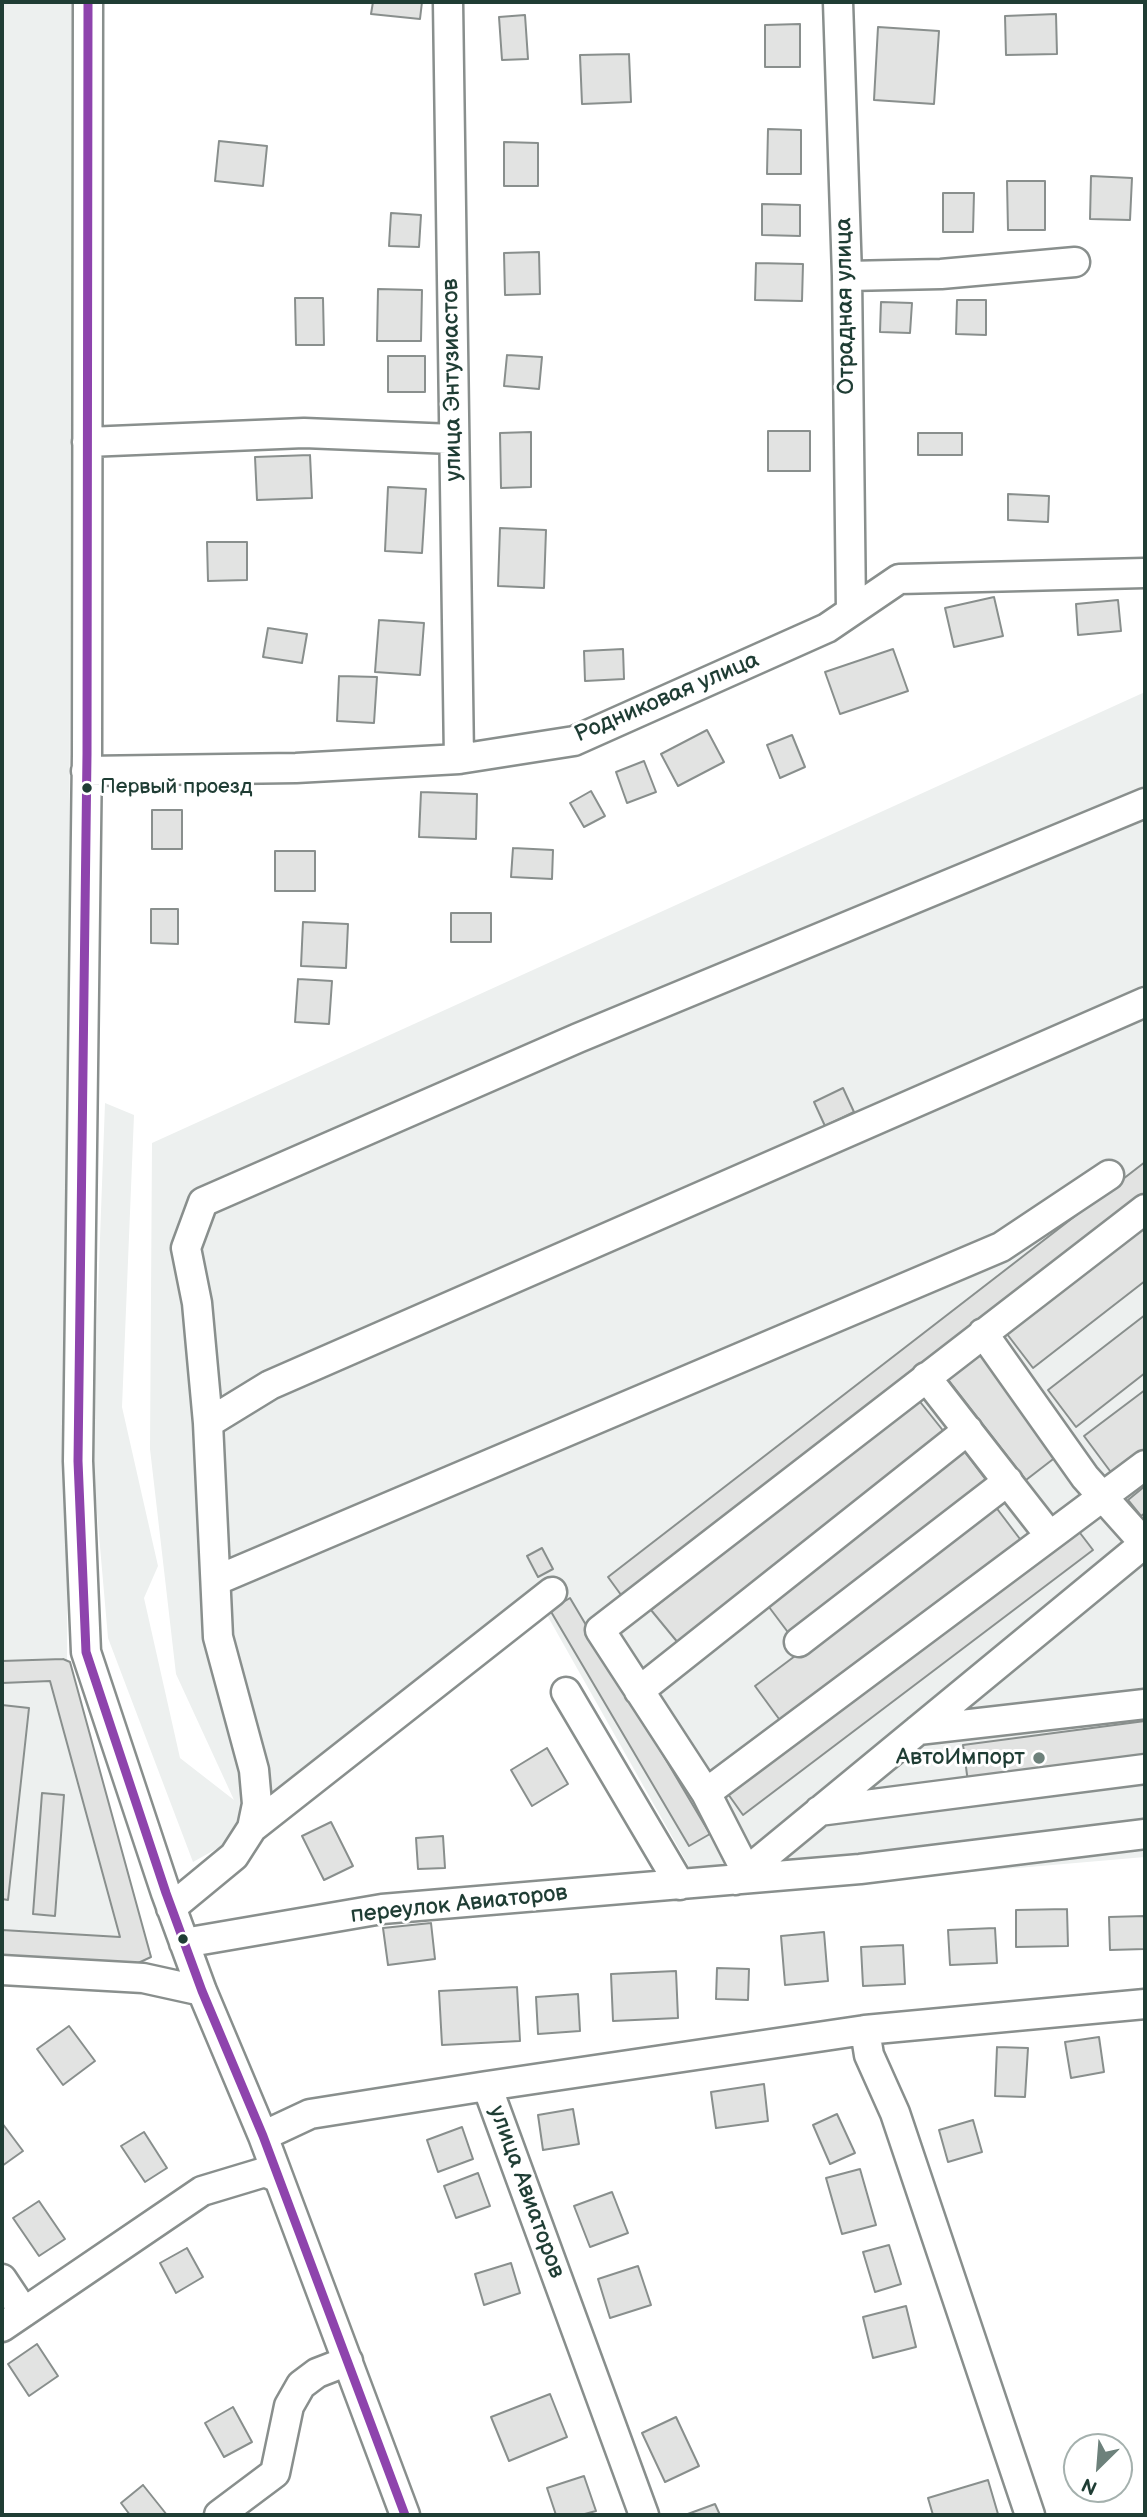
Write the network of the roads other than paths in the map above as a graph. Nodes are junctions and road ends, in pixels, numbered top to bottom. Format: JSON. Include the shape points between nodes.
{"nodes":[{"id":1,"x":88,"y":2,"type":"edge"},
{"id":2,"x":448,"y":2,"type":"edge"},
{"id":3,"x":838,"y":2,"type":"edge"},
{"id":4,"x":1075,"y":262,"type":"dead end"},
{"id":5,"x":847,"y":276,"type":"junction"},
{"id":6,"x":453,"y":439,"type":"junction"},
{"id":7,"x":87,"y":442,"type":"junction"},
{"id":8,"x":1145,"y":573,"type":"edge"},
{"id":9,"x":851,"y":610,"type":"junction"},
{"id":10,"x":459,"y":759,"type":"junction"},
{"id":11,"x":86,"y":771,"type":"junction"},
{"id":12,"x":1145,"y":803,"type":"edge"},
{"id":13,"x":1145,"y":1002,"type":"edge"},
{"id":14,"x":1109,"y":1175,"type":"dead end"},
{"id":15,"x":1145,"y":1209,"type":"edge"},
{"id":16,"x":983,"y":1334,"type":"junction"},
{"id":17,"x":926,"y":1377,"type":"junction"},
{"id":18,"x":208,"y":1423,"type":"junction"},
{"id":19,"x":968,"y":1430,"type":"junction"},
{"id":20,"x":1145,"y":1465,"type":"edge"},
{"id":21,"x":1008,"y":1482,"type":"junction"},
{"id":22,"x":1103,"y":1497,"type":"junction"},
{"id":23,"x":1050,"y":1536,"type":"junction"},
{"id":24,"x":1145,"y":1543,"type":"edge"},
{"id":25,"x":217,"y":1580,"type":"junction"},
{"id":26,"x":552,"y":1592,"type":"dead end"},
{"id":27,"x":799,"y":1642,"type":"dead end"},
{"id":28,"x":639,"y":1691,"type":"junction"},
{"id":29,"x":566,"y":1692,"type":"dead end"},
{"id":30,"x":1145,"y":1703,"type":"edge"},
{"id":31,"x":918,"y":1730,"type":"junction"},
{"id":32,"x":1145,"y":1769,"type":"edge"},
{"id":33,"x":706,"y":1793,"type":"junction"},
{"id":34,"x":819,"y":1811,"type":"junction"},
{"id":35,"x":252,"y":1828,"type":"junction"},
{"id":36,"x":1145,"y":1834,"type":"edge"},
{"id":37,"x":741,"y":1876,"type":"junction"},
{"id":38,"x":680,"y":1885,"type":"junction"},
{"id":39,"x":171,"y":1908,"type":"junction"},
{"id":40,"x":184,"y":1943,"type":"junction"},
{"id":41,"x":2,"y":1970,"type":"edge"},
{"id":42,"x":202,"y":1991,"type":"junction"},
{"id":43,"x":1145,"y":2004,"type":"edge"},
{"id":44,"x":865,"y":2030,"type":"junction"},
{"id":45,"x":487,"y":2086,"type":"junction"},
{"id":46,"x":263,"y":2136,"type":"junction"},
{"id":47,"x":278,"y":2178,"type":"junction"},
{"id":48,"x":2,"y":2279,"type":"edge"},
{"id":49,"x":13,"y":2319,"type":"edge"},
{"id":50,"x":348,"y":2361,"type":"junction"},
{"id":51,"x":219,"y":2515,"type":"edge"},
{"id":52,"x":405,"y":2515,"type":"edge"},
{"id":53,"x":644,"y":2515,"type":"edge"},
{"id":54,"x":1030,"y":2515,"type":"edge"}],
"edges":[{"from":1,"to":7,"type":"street"},
{"from":2,"to":6,"type":"street","name":"улица Энтузиастов"},
{"from":3,"to":5,"type":"street","name":"Отрадная улица"},
{"from":4,"to":5,"type":"street","via":[[941,274]]},
{"from":5,"to":9,"type":"street","name":"Отрадная улица"},
{"from":6,"to":7,"type":"street","via":[[303,433]]},
{"from":6,"to":10,"type":"street","name":"улица Энтузиастов"},
{"from":7,"to":11,"type":"street"},
{"from":8,"to":9,"type":"street","name":"Родниковая улица","via":[[899,579]]},
{"from":9,"to":10,"type":"street","name":"Родниковая улица","via":[[827,628],[574,741]]},
{"from":10,"to":11,"type":"street","name":"Родниковая улица","via":[[296,768]]},
{"from":11,"to":39,"type":"street","via":[[78,1461],[86,1652]]},
{"from":12,"to":18,"type":"street","via":[[578,1038],[203,1202],[186,1248],[197,1303]]},
{"from":13,"to":18,"type":"street","via":[[270,1385]]},
{"from":14,"to":25,"type":"street","via":[[1001,1247]]},
{"from":15,"to":16,"type":"street"},
{"from":16,"to":17,"type":"street"},
{"from":16,"to":22,"type":"street"},
{"from":17,"to":19,"type":"street"},
{"from":17,"to":28,"type":"street","via":[[600,1630]]},
{"from":18,"to":25,"type":"street"},
{"from":19,"to":21,"type":"street"},
{"from":19,"to":28,"type":"street"},
{"from":20,"to":22,"type":"street"},
{"from":21,"to":23,"type":"street"},
{"from":21,"to":27,"type":"street"},
{"from":22,"to":23,"type":"street"},
{"from":22,"to":24,"type":"street"},
{"from":23,"to":33,"type":"street"},
{"from":24,"to":31,"type":"street"},
{"from":25,"to":35,"type":"street","via":[[218,1637],[254,1770],[257,1804]]},
{"from":26,"to":35,"type":"street"},
{"from":28,"to":33,"type":"street"},
{"from":29,"to":38,"type":"street"},
{"from":30,"to":31,"type":"street"},
{"from":31,"to":34,"type":"street"},
{"from":32,"to":34,"type":"street"},
{"from":33,"to":37,"type":"street"},
{"from":34,"to":37,"type":"street"},
{"from":35,"to":39,"type":"street","via":[[233,1856]]},
{"from":36,"to":37,"type":"street","name":"переулок Авиаторов","via":[[873,1868]]},
{"from":37,"to":38,"type":"street","name":"переулок Авиаторов"},
{"from":38,"to":40,"type":"street","name":"переулок Авиаторов","via":[[382,1909]]},
{"from":39,"to":40,"type":"street"},
{"from":40,"to":42,"type":"street"},
{"from":41,"to":42,"type":"street","via":[[143,1978]]},
{"from":42,"to":46,"type":"street"},
{"from":43,"to":44,"type":"street"},
{"from":44,"to":45,"type":"street"},
{"from":44,"to":54,"type":"street","via":[[870,2056],[895,2113]]},
{"from":45,"to":46,"type":"street","name":"улица Авиаторов","via":[[310,2113]]},
{"from":45,"to":53,"type":"street","name":"улица Авиаторов"},
{"from":46,"to":47,"type":"street"},
{"from":47,"to":49,"type":"street","via":[[265,2172],[202,2192]]},
{"from":47,"to":50,"type":"street"},
{"from":48,"to":49,"type":"street"},
{"from":50,"to":51,"type":"street","via":[[300,2385],[289,2406],[275,2473]]},
{"from":50,"to":52,"type":"street"}]}
